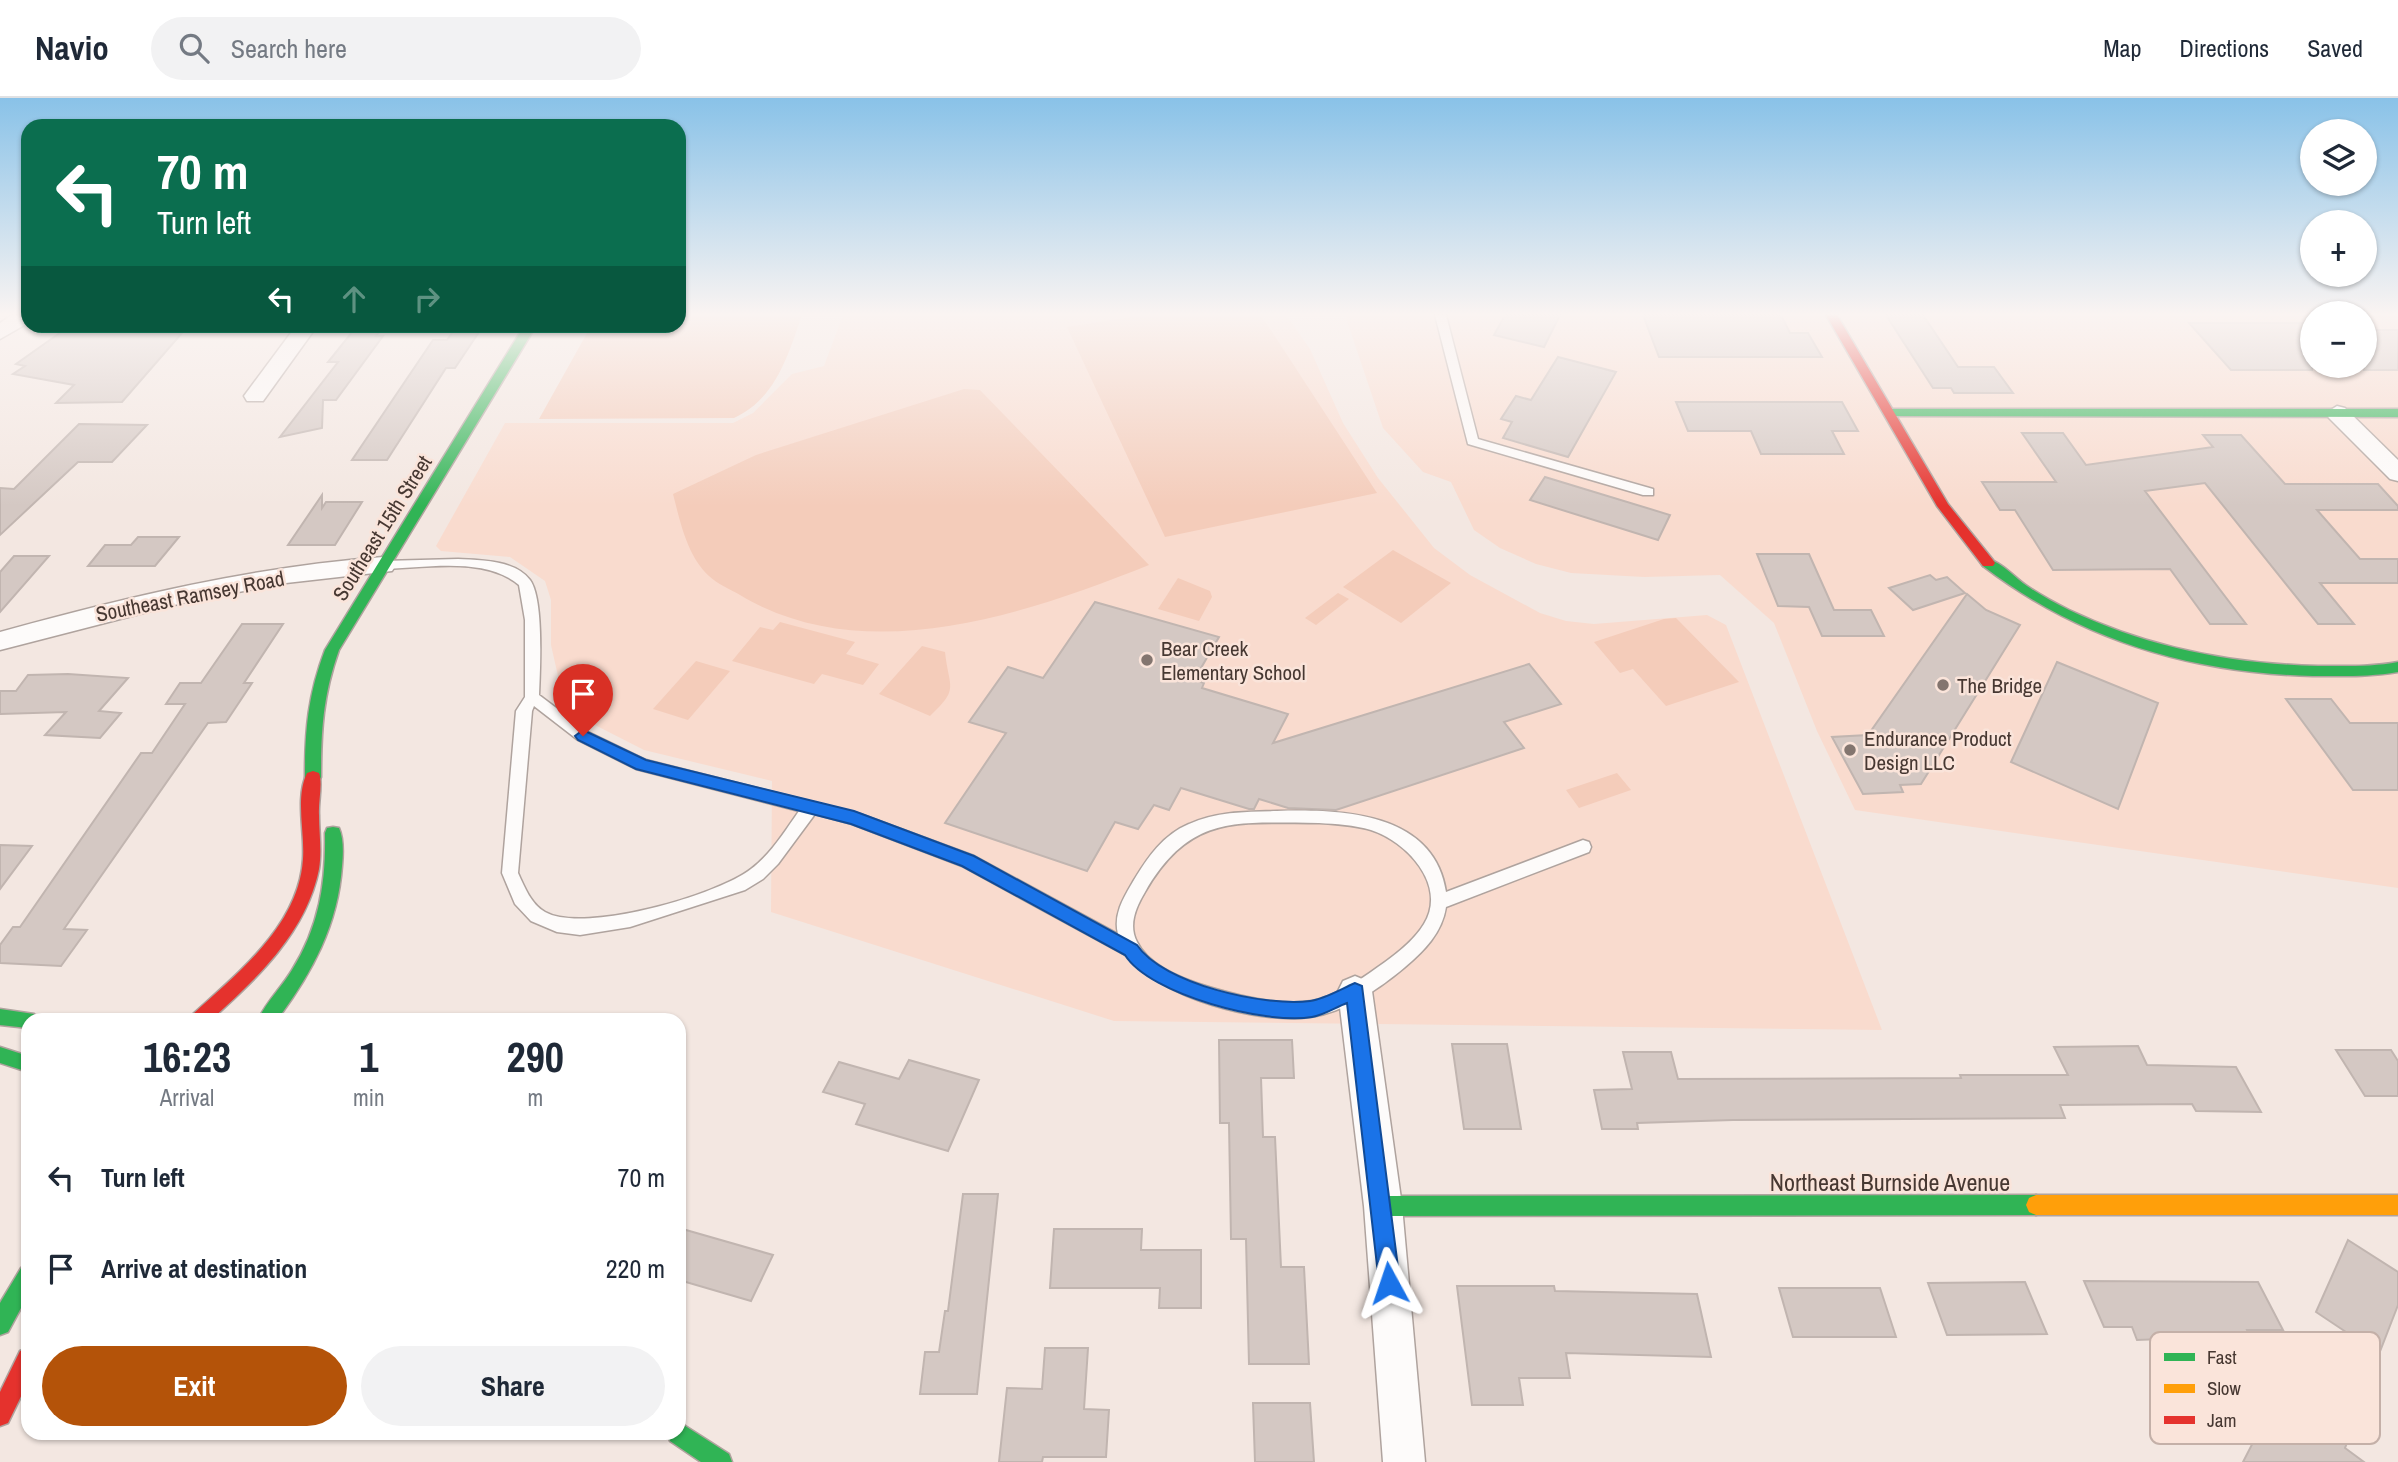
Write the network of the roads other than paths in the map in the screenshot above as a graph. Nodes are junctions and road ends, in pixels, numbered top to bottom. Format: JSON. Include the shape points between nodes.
{"nodes":[{"id":1,"x":268,"y":379,"type":"edge"},
{"id":2,"x":498,"y":379,"type":"edge"},
{"id":3,"x":1456,"y":379,"type":"edge"},
{"id":4,"x":1870,"y":379,"type":"edge"},
{"id":5,"x":255,"y":396,"type":"dead end"},
{"id":6,"x":1891,"y":413,"type":"junction"},
{"id":7,"x":2337,"y":413,"type":"junction"},
{"id":8,"x":2398,"y":413,"type":"edge"},
{"id":9,"x":2398,"y":474,"type":"edge"},
{"id":10,"x":1648,"y":492,"type":"dead end"},
{"id":11,"x":383,"y":565,"type":"junction"},
{"id":12,"x":0,"y":641,"type":"edge"},
{"id":13,"x":2398,"y":667,"type":"edge"},
{"id":14,"x":532,"y":697,"type":"junction"},
{"id":15,"x":315,"y":768,"type":"junction"},
{"id":16,"x":329,"y":795,"type":"dead end"},
{"id":17,"x":811,"y":807,"type":"junction"},
{"id":18,"x":332,"y":822,"type":"dead end"},
{"id":19,"x":1583,"y":847,"type":"dead end"},
{"id":20,"x":1438,"y":903,"type":"junction"},
{"id":21,"x":1131,"y":950,"type":"junction"},
{"id":22,"x":1355,"y":991,"type":"junction"},
{"id":23,"x":206,"y":1013,"type":"edge"},
{"id":24,"x":272,"y":1013,"type":"edge"},
{"id":25,"x":0,"y":1017,"type":"edge"},
{"id":26,"x":21,"y":1019,"type":"edge"},
{"id":27,"x":0,"y":1055,"type":"edge"},
{"id":28,"x":21,"y":1062,"type":"edge"},
{"id":29,"x":2398,"y":1205,"type":"edge"},
{"id":30,"x":1383,"y":1206,"type":"junction"},
{"id":31,"x":21,"y":1287,"type":"edge"},
{"id":32,"x":0,"y":1324,"type":"edge"},
{"id":33,"x":21,"y":1373,"type":"edge"},
{"id":34,"x":0,"y":1415,"type":"edge"},
{"id":35,"x":686,"y":1438,"type":"edge"},
{"id":36,"x":721,"y":1462,"type":"edge"},
{"id":37,"x":1404,"y":1462,"type":"edge"}],
"edges":[{"from":1,"to":5,"type":"street"},
{"from":2,"to":11,"type":"street","name":"Southeast 15th Street"},
{"from":3,"to":10,"type":"lane","via":[[1472,441]]},
{"from":4,"to":6,"type":"street"},
{"from":6,"to":7,"type":"street"},
{"from":6,"to":13,"type":"street","via":[[1946,511],[1988,563],[2040,600],[2109,634],[2162,653],[2231,668],[2318,672]]},
{"from":7,"to":8,"type":"street"},
{"from":7,"to":9,"type":"street"},
{"from":11,"to":12,"type":"street","name":"Southeast Ramsey Road","via":[[216,587],[122,606]]},
{"from":11,"to":14,"type":"lane","via":[[485,565],[514,573],[527,585],[531,609]]},
{"from":11,"to":15,"type":"street","name":"Southeast 15th Street","via":[[332,650],[320,683],[313,726]]},
{"from":14,"to":17,"type":"lane","via":[[583,736],[642,765]]},
{"from":14,"to":17,"type":"lane","via":[[524,711],[510,873],[516,896],[532,914],[556,925],[587,929],[621,924],[744,883],[772,859]]},
{"from":15,"to":16,"type":"street","name":"Southeast 15th Street"},
{"from":15,"to":23,"type":"street","name":"Southeast 15th Street","via":[[308,801],[311,866],[304,890],[288,924],[249,973]]},
{"from":17,"to":21,"type":"lane","via":[[854,818],[968,861]]},
{"from":18,"to":24,"type":"street","via":[[336,862],[331,904]]},
{"from":19,"to":20,"type":"lane"},
{"from":20,"to":21,"type":"lane","via":[[1438,885],[1429,863],[1391,829],[1365,820],[1211,821],[1170,841],[1156,858],[1124,924]]},
{"from":20,"to":22,"type":"lane","via":[[1430,930]]},
{"from":21,"to":22,"type":"lane","via":[[1156,974],[1241,1006],[1313,1009]]},
{"from":22,"to":30,"type":"street"},
{"from":25,"to":26,"type":"street"},
{"from":27,"to":28,"type":"street"},
{"from":29,"to":30,"type":"street","name":"Northeast Burnside Avenue"},
{"from":30,"to":37,"type":"street"},
{"from":31,"to":32,"type":"street"},
{"from":33,"to":34,"type":"street"},
{"from":35,"to":36,"type":"street"}]}
